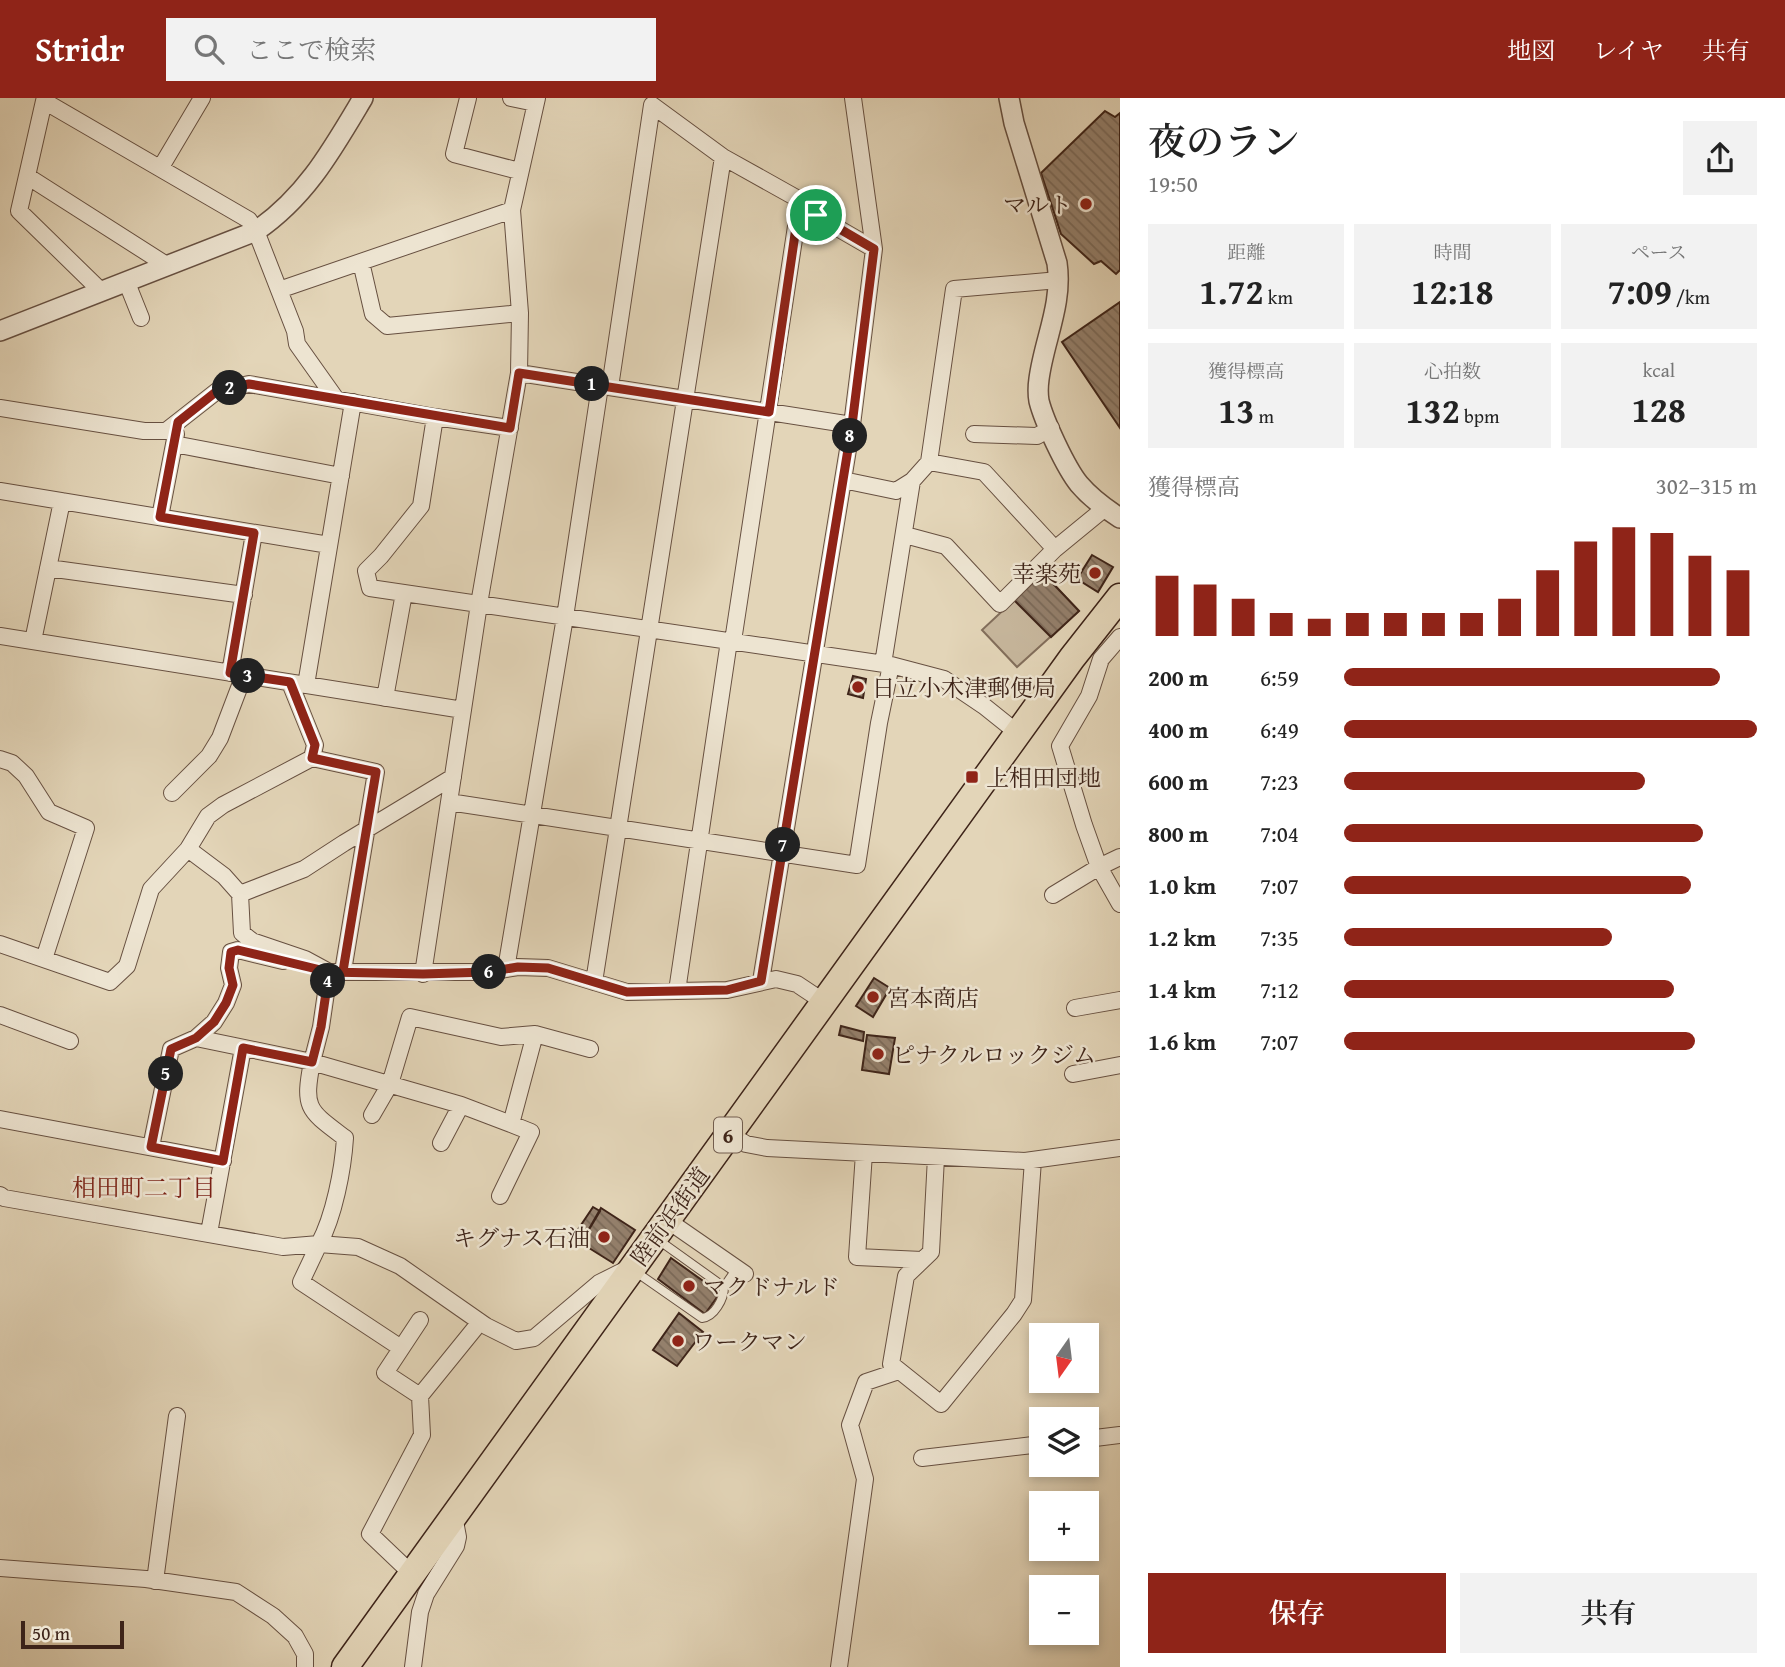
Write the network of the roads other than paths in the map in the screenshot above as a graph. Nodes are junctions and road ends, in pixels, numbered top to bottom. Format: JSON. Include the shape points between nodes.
{"nodes":[{"id":1,"x":202,"y":98,"type":"edge"},
{"id":2,"x":363,"y":98,"type":"edge"},
{"id":3,"x":468,"y":98,"type":"edge"},
{"id":4,"x":511,"y":98,"type":"edge"},
{"id":5,"x":853,"y":98,"type":"edge"},
{"id":6,"x":1009,"y":98,"type":"edge"},
{"id":7,"x":44,"y":99,"type":"edge"},
{"id":8,"x":536,"y":101,"type":"edge"},
{"id":9,"x":652,"y":101,"type":"edge"},
{"id":10,"x":723,"y":157,"type":"junction"},
{"id":11,"x":161,"y":167,"type":"junction"},
{"id":12,"x":519,"y":171,"type":"junction"},
{"id":13,"x":27,"y":176,"type":"junction"},
{"id":14,"x":800,"y":200,"type":"junction"},
{"id":15,"x":512,"y":210,"type":"junction"},
{"id":16,"x":256,"y":231,"type":"junction"},
{"id":17,"x":874,"y":249,"type":"junction"},
{"id":18,"x":361,"y":262,"type":"junction"},
{"id":19,"x":168,"y":266,"type":"junction"},
{"id":20,"x":1059,"y":280,"type":"junction"},
{"id":21,"x":127,"y":283,"type":"junction"},
{"id":22,"x":279,"y":290,"type":"junction"},
{"id":23,"x":102,"y":292,"type":"junction"},
{"id":24,"x":520,"y":313,"type":"junction"},
{"id":25,"x":141,"y":317,"type":"dead end"},
{"id":26,"x":0,"y":331,"type":"edge"},
{"id":27,"x":519,"y":373,"type":"junction"},
{"id":28,"x":605,"y":386,"type":"junction"},
{"id":29,"x":336,"y":399,"type":"junction"},
{"id":30,"x":687,"y":399,"type":"junction"},
{"id":31,"x":353,"y":402,"type":"junction"},
{"id":32,"x":0,"y":408,"type":"edge"},
{"id":33,"x":769,"y":412,"type":"junction"},
{"id":34,"x":435,"y":417,"type":"junction"},
{"id":35,"x":178,"y":422,"type":"junction"},
{"id":36,"x":852,"y":425,"type":"junction"},
{"id":37,"x":510,"y":428,"type":"junction"},
{"id":38,"x":1051,"y":428,"type":"junction"},
{"id":39,"x":974,"y":434,"type":"dead end"},
{"id":40,"x":174,"y":444,"type":"junction"},
{"id":41,"x":929,"y":462,"type":"junction"},
{"id":42,"x":341,"y":475,"type":"junction"},
{"id":43,"x":843,"y":480,"type":"junction"},
{"id":44,"x":912,"y":481,"type":"junction"},
{"id":45,"x":0,"y":491,"type":"edge"},
{"id":46,"x":62,"y":501,"type":"junction"},
{"id":47,"x":1113,"y":513,"type":"edge"},
{"id":48,"x":160,"y":517,"type":"junction"},
{"id":49,"x":254,"y":533,"type":"junction"},
{"id":50,"x":905,"y":535,"type":"junction"},
{"id":51,"x":329,"y":545,"type":"junction"},
{"id":52,"x":1055,"y":549,"type":"junction"},
{"id":53,"x":48,"y":568,"type":"junction"},
{"id":54,"x":404,"y":593,"type":"junction"},
{"id":55,"x":244,"y":595,"type":"junction"},
{"id":56,"x":1120,"y":597,"type":"edge"},
{"id":57,"x":479,"y":604,"type":"junction"},
{"id":58,"x":565,"y":617,"type":"junction"},
{"id":59,"x":649,"y":629,"type":"junction"},
{"id":60,"x":0,"y":636,"type":"edge"},
{"id":61,"x":1120,"y":637,"type":"edge"},
{"id":62,"x":33,"y":641,"type":"junction"},
{"id":63,"x":731,"y":641,"type":"junction"},
{"id":64,"x":814,"y":653,"type":"junction"},
{"id":65,"x":887,"y":664,"type":"junction"},
{"id":66,"x":237,"y":674,"type":"junction"},
{"id":67,"x":298,"y":684,"type":"junction"},
{"id":68,"x":385,"y":698,"type":"junction"},
{"id":69,"x":463,"y":710,"type":"junction"},
{"id":70,"x":1019,"y":734,"type":"junction"},
{"id":71,"x":312,"y":758,"type":"junction"},
{"id":72,"x":0,"y":760,"type":"edge"},
{"id":73,"x":453,"y":777,"type":"junction"},
{"id":74,"x":172,"y":793,"type":"dead end"},
{"id":75,"x":449,"y":802,"type":"junction"},
{"id":76,"x":532,"y":815,"type":"junction"},
{"id":77,"x":618,"y":828,"type":"junction"},
{"id":78,"x":365,"y":830,"type":"junction"},
{"id":79,"x":699,"y":841,"type":"junction"},
{"id":80,"x":188,"y":849,"type":"junction"},
{"id":81,"x":782,"y":853,"type":"junction"},
{"id":82,"x":1120,"y":857,"type":"edge"},
{"id":83,"x":1099,"y":867,"type":"junction"},
{"id":84,"x":240,"y":894,"type":"junction"},
{"id":85,"x":1053,"y":895,"type":"dead end"},
{"id":86,"x":1120,"y":904,"type":"edge"},
{"id":87,"x":1,"y":949,"type":"edge"},
{"id":88,"x":44,"y":959,"type":"junction"},
{"id":89,"x":506,"y":969,"type":"junction"},
{"id":90,"x":336,"y":971,"type":"junction"},
{"id":91,"x":423,"y":974,"type":"junction"},
{"id":92,"x":761,"y":981,"type":"junction"},
{"id":93,"x":594,"y":982,"type":"junction"},
{"id":94,"x":677,"y":991,"type":"junction"},
{"id":95,"x":1120,"y":1000,"type":"edge"},
{"id":96,"x":824,"y":1002,"type":"junction"},
{"id":97,"x":1075,"y":1008,"type":"dead end"},
{"id":98,"x":0,"y":1015,"type":"edge"},
{"id":99,"x":535,"y":1034,"type":"junction"},
{"id":100,"x":196,"y":1038,"type":"junction"},
{"id":101,"x":70,"y":1041,"type":"dead end"},
{"id":102,"x":243,"y":1048,"type":"junction"},
{"id":103,"x":590,"y":1049,"type":"dead end"},
{"id":104,"x":312,"y":1062,"type":"junction"},
{"id":105,"x":1120,"y":1065,"type":"edge"},
{"id":106,"x":1073,"y":1074,"type":"dead end"},
{"id":107,"x":390,"y":1084,"type":"junction"},
{"id":108,"x":461,"y":1105,"type":"junction"},
{"id":109,"x":372,"y":1115,"type":"dead end"},
{"id":110,"x":0,"y":1119,"type":"edge"},
{"id":111,"x":511,"y":1124,"type":"junction"},
{"id":112,"x":729,"y":1134,"type":"junction"},
{"id":113,"x":441,"y":1143,"type":"dead end"},
{"id":114,"x":151,"y":1147,"type":"junction"},
{"id":115,"x":1120,"y":1148,"type":"edge"},
{"id":116,"x":864,"y":1153,"type":"junction"},
{"id":117,"x":936,"y":1157,"type":"junction"},
{"id":118,"x":1033,"y":1160,"type":"junction"},
{"id":119,"x":223,"y":1161,"type":"junction"},
{"id":120,"x":0,"y":1195,"type":"edge"},
{"id":121,"x":500,"y":1196,"type":"dead end"},
{"id":122,"x":661,"y":1229,"type":"junction"},
{"id":123,"x":209,"y":1233,"type":"junction"},
{"id":124,"x":319,"y":1244,"type":"junction"},
{"id":125,"x":922,"y":1260,"type":"junction"},
{"id":126,"x":634,"y":1267,"type":"junction"},
{"id":127,"x":741,"y":1271,"type":"joint"},
{"id":128,"x":724,"y":1287,"type":"junction"},
{"id":129,"x":420,"y":1320,"type":"dead end"},
{"id":130,"x":480,"y":1322,"type":"junction"},
{"id":131,"x":401,"y":1348,"type":"junction"},
{"id":132,"x":899,"y":1371,"type":"junction"},
{"id":133,"x":420,"y":1396,"type":"junction"},
{"id":134,"x":177,"y":1416,"type":"dead end"},
{"id":135,"x":1120,"y":1436,"type":"edge"},
{"id":136,"x":1099,"y":1438,"type":"edge"},
{"id":137,"x":1029,"y":1445,"type":"edge"},
{"id":138,"x":922,"y":1458,"type":"dead end"},
{"id":139,"x":454,"y":1516,"type":"junction"},
{"id":140,"x":0,"y":1568,"type":"edge"},
{"id":141,"x":412,"y":1574,"type":"junction"},
{"id":142,"x":155,"y":1581,"type":"junction"},
{"id":143,"x":305,"y":1667,"type":"edge"},
{"id":144,"x":345,"y":1667,"type":"edge"},
{"id":145,"x":413,"y":1667,"type":"edge"},
{"id":146,"x":839,"y":1667,"type":"edge"}],
"edges":[{"from":1,"to":11,"type":"street"},
{"from":2,"to":16,"type":"street","via":[[313,179],[280,215]]},
{"from":3,"to":12,"type":"street","via":[[454,154]]},
{"from":4,"to":8,"type":"street"},
{"from":5,"to":17,"type":"street"},
{"from":6,"to":20,"type":"street"},
{"from":7,"to":11,"type":"street"},
{"from":7,"to":13,"type":"street"},
{"from":8,"to":12,"type":"street"},
{"from":9,"to":10,"type":"street"},
{"from":9,"to":28,"type":"street"},
{"from":10,"to":14,"type":"street"},
{"from":10,"to":30,"type":"street"},
{"from":11,"to":16,"type":"street","via":[[249,220]]},
{"from":12,"to":15,"type":"street"},
{"from":13,"to":19,"type":"street"},
{"from":13,"to":23,"type":"street","via":[[19,211]]},
{"from":14,"to":17,"type":"street","via":[[816,215]]},
{"from":14,"to":33,"type":"street"},
{"from":15,"to":18,"type":"street"},
{"from":15,"to":24,"type":"street"},
{"from":16,"to":19,"type":"street"},
{"from":16,"to":22,"type":"street"},
{"from":17,"to":36,"type":"street"},
{"from":18,"to":22,"type":"street"},
{"from":18,"to":24,"type":"street","via":[[373,314],[387,326]]},
{"from":19,"to":21,"type":"street"},
{"from":20,"to":38,"type":"street","via":[[1039,379],[1039,400]]},
{"from":20,"to":41,"type":"street","via":[[954,289]]},
{"from":21,"to":23,"type":"street"},
{"from":21,"to":25,"type":"street"},
{"from":22,"to":29,"type":"street","via":[[297,344]]},
{"from":23,"to":26,"type":"street"},
{"from":24,"to":27,"type":"street"},
{"from":27,"to":28,"type":"street"},
{"from":27,"to":37,"type":"street"},
{"from":28,"to":30,"type":"street"},
{"from":28,"to":58,"type":"street"},
{"from":29,"to":31,"type":"street"},
{"from":29,"to":35,"type":"street","via":[[249,384],[217,391]]},
{"from":30,"to":33,"type":"street"},
{"from":30,"to":59,"type":"street"},
{"from":31,"to":34,"type":"street"},
{"from":31,"to":42,"type":"street"},
{"from":32,"to":35,"type":"street","via":[[144,431],[166,431]]},
{"from":33,"to":36,"type":"street"},
{"from":33,"to":63,"type":"street"},
{"from":34,"to":37,"type":"street"},
{"from":34,"to":54,"type":"street","via":[[421,506],[366,571],[370,588]]},
{"from":35,"to":40,"type":"street"},
{"from":36,"to":43,"type":"street"},
{"from":37,"to":57,"type":"street"},
{"from":38,"to":39,"type":"street","via":[[1038,436]]},
{"from":38,"to":47,"type":"street","via":[[1079,484]]},
{"from":40,"to":42,"type":"street"},
{"from":40,"to":48,"type":"street"},
{"from":41,"to":44,"type":"street"},
{"from":41,"to":52,"type":"street","via":[[984,472]]},
{"from":42,"to":51,"type":"street"},
{"from":43,"to":44,"type":"street","via":[[896,491]]},
{"from":43,"to":64,"type":"street"},
{"from":44,"to":50,"type":"street"},
{"from":45,"to":46,"type":"street"},
{"from":46,"to":48,"type":"street"},
{"from":46,"to":53,"type":"street"},
{"from":47,"to":52,"type":"street"},
{"from":48,"to":49,"type":"street"},
{"from":49,"to":51,"type":"street"},
{"from":49,"to":55,"type":"street"},
{"from":50,"to":52,"type":"street","via":[[946,545],[1000,604]]},
{"from":50,"to":65,"type":"street"},
{"from":51,"to":67,"type":"street"},
{"from":53,"to":55,"type":"street"},
{"from":53,"to":62,"type":"street"},
{"from":54,"to":57,"type":"street"},
{"from":54,"to":68,"type":"street"},
{"from":55,"to":66,"type":"street"},
{"from":56,"to":70,"type":"highway","name":"陸前浜街道","number":"6"},
{"from":57,"to":58,"type":"street"},
{"from":57,"to":69,"type":"street"},
{"from":58,"to":59,"type":"street"},
{"from":58,"to":76,"type":"street"},
{"from":59,"to":63,"type":"street"},
{"from":59,"to":77,"type":"street"},
{"from":60,"to":62,"type":"street"},
{"from":61,"to":83,"type":"street","via":[[1101,659],[1089,696],[1060,746]]},
{"from":62,"to":66,"type":"street"},
{"from":63,"to":64,"type":"street"},
{"from":63,"to":79,"type":"street"},
{"from":64,"to":65,"type":"street"},
{"from":64,"to":81,"type":"street"},
{"from":65,"to":70,"type":"street","via":[[944,679]]},
{"from":65,"to":81,"type":"street","via":[[857,865]]},
{"from":66,"to":67,"type":"street"},
{"from":66,"to":74,"type":"street","via":[[220,738],[209,756]]},
{"from":67,"to":68,"type":"street"},
{"from":67,"to":71,"type":"street","via":[[315,745]]},
{"from":68,"to":69,"type":"street"},
{"from":69,"to":73,"type":"street"},
{"from":70,"to":96,"type":"highway","name":"陸前浜街道","number":"6"},
{"from":71,"to":78,"type":"street","via":[[376,772]]},
{"from":71,"to":80,"type":"street","via":[[223,805],[208,817]]},
{"from":72,"to":88,"type":"street","via":[[12,763],[26,776],[49,812],[86,828]]},
{"from":73,"to":75,"type":"street"},
{"from":73,"to":78,"type":"street"},
{"from":75,"to":76,"type":"street"},
{"from":75,"to":91,"type":"street"},
{"from":76,"to":77,"type":"street"},
{"from":76,"to":89,"type":"street"},
{"from":77,"to":79,"type":"street"},
{"from":77,"to":93,"type":"street"},
{"from":78,"to":84,"type":"street","via":[[304,869]]},
{"from":78,"to":90,"type":"street"},
{"from":79,"to":81,"type":"street"},
{"from":79,"to":94,"type":"street"},
{"from":80,"to":84,"type":"street"},
{"from":80,"to":88,"type":"street","via":[[151,889],[127,966],[110,982]]},
{"from":81,"to":92,"type":"street"},
{"from":82,"to":83,"type":"street"},
{"from":83,"to":85,"type":"street"},
{"from":83,"to":86,"type":"street"},
{"from":84,"to":90,"type":"street","via":[[242,933],[252,941]]},
{"from":87,"to":88,"type":"street"},
{"from":89,"to":91,"type":"street"},
{"from":89,"to":93,"type":"street","via":[[548,968]]},
{"from":90,"to":91,"type":"street"},
{"from":90,"to":100,"type":"street","via":[[231,952],[233,985],[226,1003]]},
{"from":90,"to":104,"type":"street"},
{"from":92,"to":94,"type":"street","via":[[727,990]]},
{"from":92,"to":96,"type":"street","via":[[785,980]]},
{"from":93,"to":94,"type":"street","via":[[627,992]]},
{"from":95,"to":97,"type":"street"},
{"from":96,"to":112,"type":"highway","name":"陸前浜街道","number":"6"},
{"from":98,"to":101,"type":"street"},
{"from":99,"to":103,"type":"street"},
{"from":99,"to":107,"type":"street","via":[[501,1037],[410,1017]]},
{"from":99,"to":111,"type":"street"},
{"from":100,"to":102,"type":"street"},
{"from":100,"to":114,"type":"street","via":[[171,1049]]},
{"from":102,"to":104,"type":"street"},
{"from":102,"to":119,"type":"street"},
{"from":104,"to":107,"type":"street"},
{"from":104,"to":124,"type":"street","via":[[306,1100],[315,1115],[345,1138],[338,1185]]},
{"from":105,"to":106,"type":"street"},
{"from":107,"to":108,"type":"street"},
{"from":107,"to":109,"type":"street"},
{"from":108,"to":111,"type":"street"},
{"from":108,"to":113,"type":"street"},
{"from":110,"to":114,"type":"street"},
{"from":111,"to":121,"type":"street","via":[[531,1132]]},
{"from":112,"to":116,"type":"street","via":[[746,1144],[767,1148]]},
{"from":112,"to":122,"type":"highway","name":"陸前浜街道","number":"6"},
{"from":114,"to":119,"type":"street"},
{"from":115,"to":118,"type":"street"},
{"from":116,"to":117,"type":"street"},
{"from":116,"to":125,"type":"street","via":[[857,1257]]},
{"from":117,"to":118,"type":"street"},
{"from":117,"to":125,"type":"street","via":[[931,1252]]},
{"from":118,"to":132,"type":"street","via":[[1023,1300],[941,1404]]},
{"from":119,"to":123,"type":"street"},
{"from":120,"to":123,"type":"street"},
{"from":122,"to":126,"type":"highway","name":"陸前浜街道","number":"6"},
{"from":122,"to":127,"type":"street"},
{"from":122,"to":128,"type":"lane"},
{"from":123,"to":124,"type":"street","via":[[283,1247]]},
{"from":124,"to":130,"type":"street","via":[[358,1247],[400,1266]]},
{"from":124,"to":131,"type":"street","via":[[301,1282]]},
{"from":125,"to":132,"type":"street","via":[[906,1276],[891,1364]]},
{"from":126,"to":128,"type":"lane","via":[[702,1318],[712,1314]]},
{"from":126,"to":130,"type":"street","via":[[599,1283],[534,1338],[516,1341]]},
{"from":126,"to":139,"type":"highway","name":"陸前浜街道","number":"6"},
{"from":127,"to":128,"type":"lane"},
{"from":129,"to":131,"type":"street"},
{"from":130,"to":133,"type":"street"},
{"from":131,"to":133,"type":"street","via":[[385,1373]]},
{"from":132,"to":146,"type":"street","via":[[866,1382],[850,1425],[864,1479]]},
{"from":133,"to":141,"type":"street","via":[[422,1435],[370,1534]]},
{"from":134,"to":142,"type":"street"},
{"from":135,"to":136,"type":"street"},
{"from":137,"to":138,"type":"street"},
{"from":139,"to":141,"type":"highway","name":"陸前浜街道","number":"6"},
{"from":139,"to":145,"type":"street","via":[[456,1546],[426,1594]]},
{"from":140,"to":142,"type":"street"},
{"from":141,"to":144,"type":"highway","name":"陸前浜街道","number":"6"},
{"from":142,"to":143,"type":"street","via":[[236,1592],[295,1636],[305,1654]]}]}
